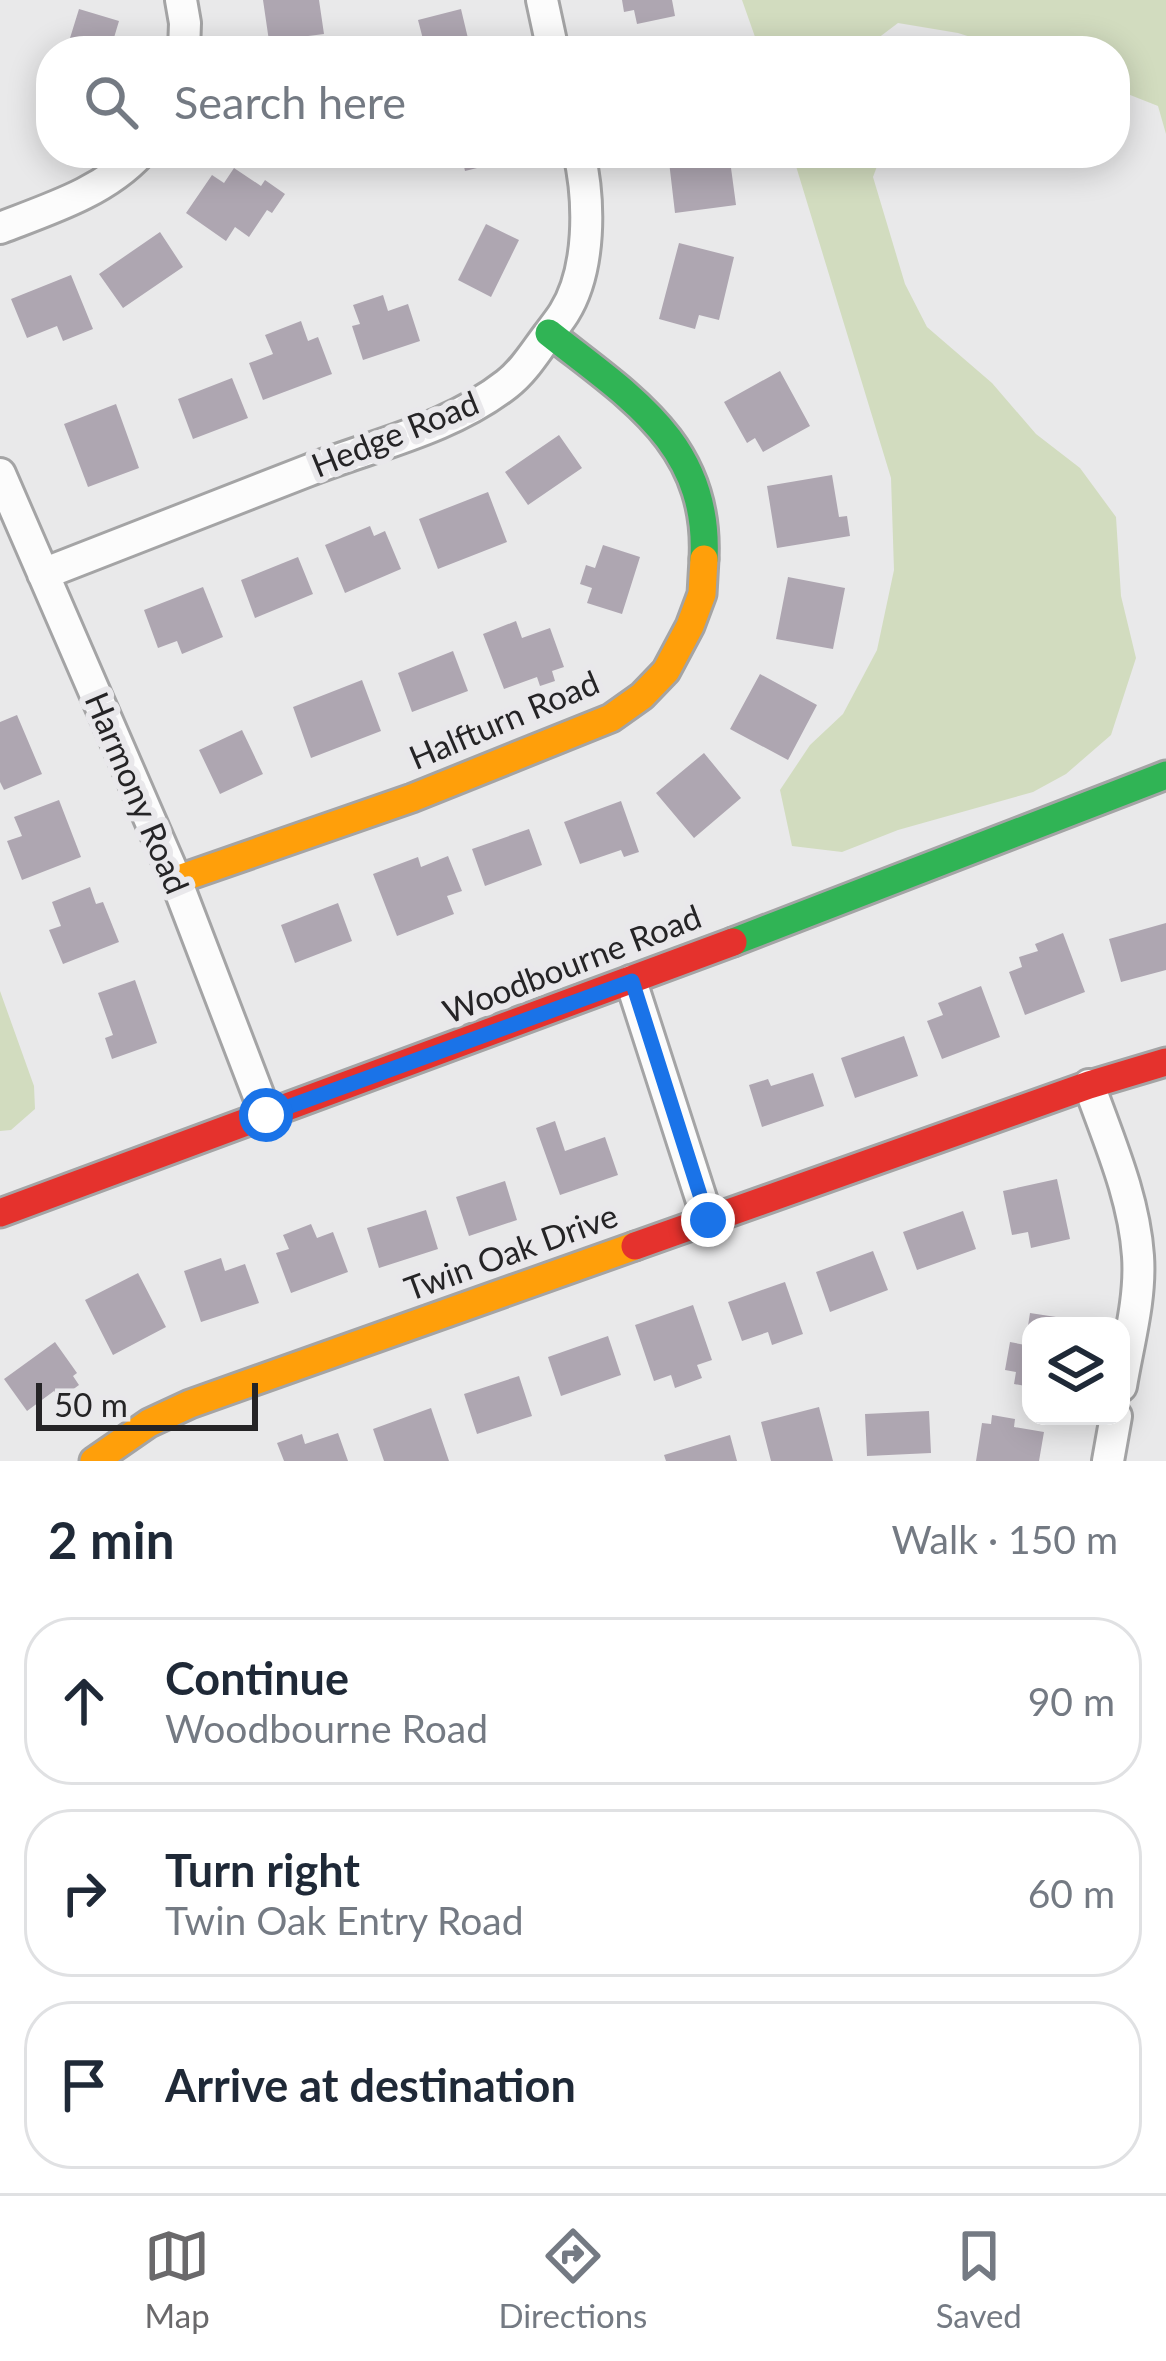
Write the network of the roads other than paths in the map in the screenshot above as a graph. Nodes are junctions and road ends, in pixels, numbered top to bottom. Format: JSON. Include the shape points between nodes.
{"nodes":[{"id":1,"x":181,"y":0,"type":"edge"},
{"id":2,"x":542,"y":0,"type":"edge"},
{"id":3,"x":185,"y":36,"type":"edge"},
{"id":4,"x":550,"y":36,"type":"edge"},
{"id":5,"x":122,"y":168,"type":"edge"},
{"id":6,"x":582,"y":168,"type":"edge"},
{"id":7,"x":0,"y":228,"type":"edge"},
{"id":8,"x":549,"y":333,"type":"junction"},
{"id":9,"x":0,"y":474,"type":"edge"},
{"id":10,"x":43,"y":574,"type":"junction"},
{"id":11,"x":1166,"y":775,"type":"edge"},
{"id":12,"x":176,"y":880,"type":"junction"},
{"id":13,"x":632,"y":981,"type":"junction"},
{"id":14,"x":1166,"y":1062,"type":"edge"},
{"id":15,"x":1089,"y":1085,"type":"junction"},
{"id":16,"x":266,"y":1115,"type":"junction"},
{"id":17,"x":0,"y":1213,"type":"edge"},
{"id":18,"x":708,"y":1220,"type":"junction"},
{"id":19,"x":1130,"y":1335,"type":"edge"},
{"id":20,"x":1114,"y":1425,"type":"edge"},
{"id":21,"x":94,"y":1461,"type":"edge"},
{"id":22,"x":1108,"y":1461,"type":"edge"}],
"edges":[{"from":1,"to":3,"type":"street"},
{"from":2,"to":4,"type":"street"},
{"from":5,"to":7,"type":"street","via":[[66,203]]},
{"from":6,"to":8,"type":"street","name":"Hedge Road","via":[[587,224],[578,278]]},
{"from":8,"to":10,"type":"street","name":"Hedge Road","via":[[508,383],[476,404]]},
{"from":8,"to":12,"type":"street","name":"Halfturn Road","via":[[649,413],[697,492],[702,594],[666,671],[611,718]]},
{"from":9,"to":10,"type":"street","name":"Harmony Road"},
{"from":10,"to":12,"type":"street","name":"Harmony Road"},
{"from":11,"to":13,"type":"street","name":"Woodbourne Road"},
{"from":12,"to":16,"type":"street","name":"Harmony Road"},
{"from":13,"to":16,"type":"street","name":"Woodbourne Road"},
{"from":13,"to":18,"type":"street"},
{"from":14,"to":15,"type":"street","name":"Twin Oak Drive"},
{"from":15,"to":18,"type":"street","name":"Twin Oak Drive"},
{"from":15,"to":19,"type":"street","via":[[1121,1172],[1138,1258]]},
{"from":16,"to":17,"type":"street","name":"Woodbourne Road"},
{"from":18,"to":21,"type":"street","name":"Twin Oak Drive","via":[[190,1404]]},
{"from":20,"to":22,"type":"street"}]}
